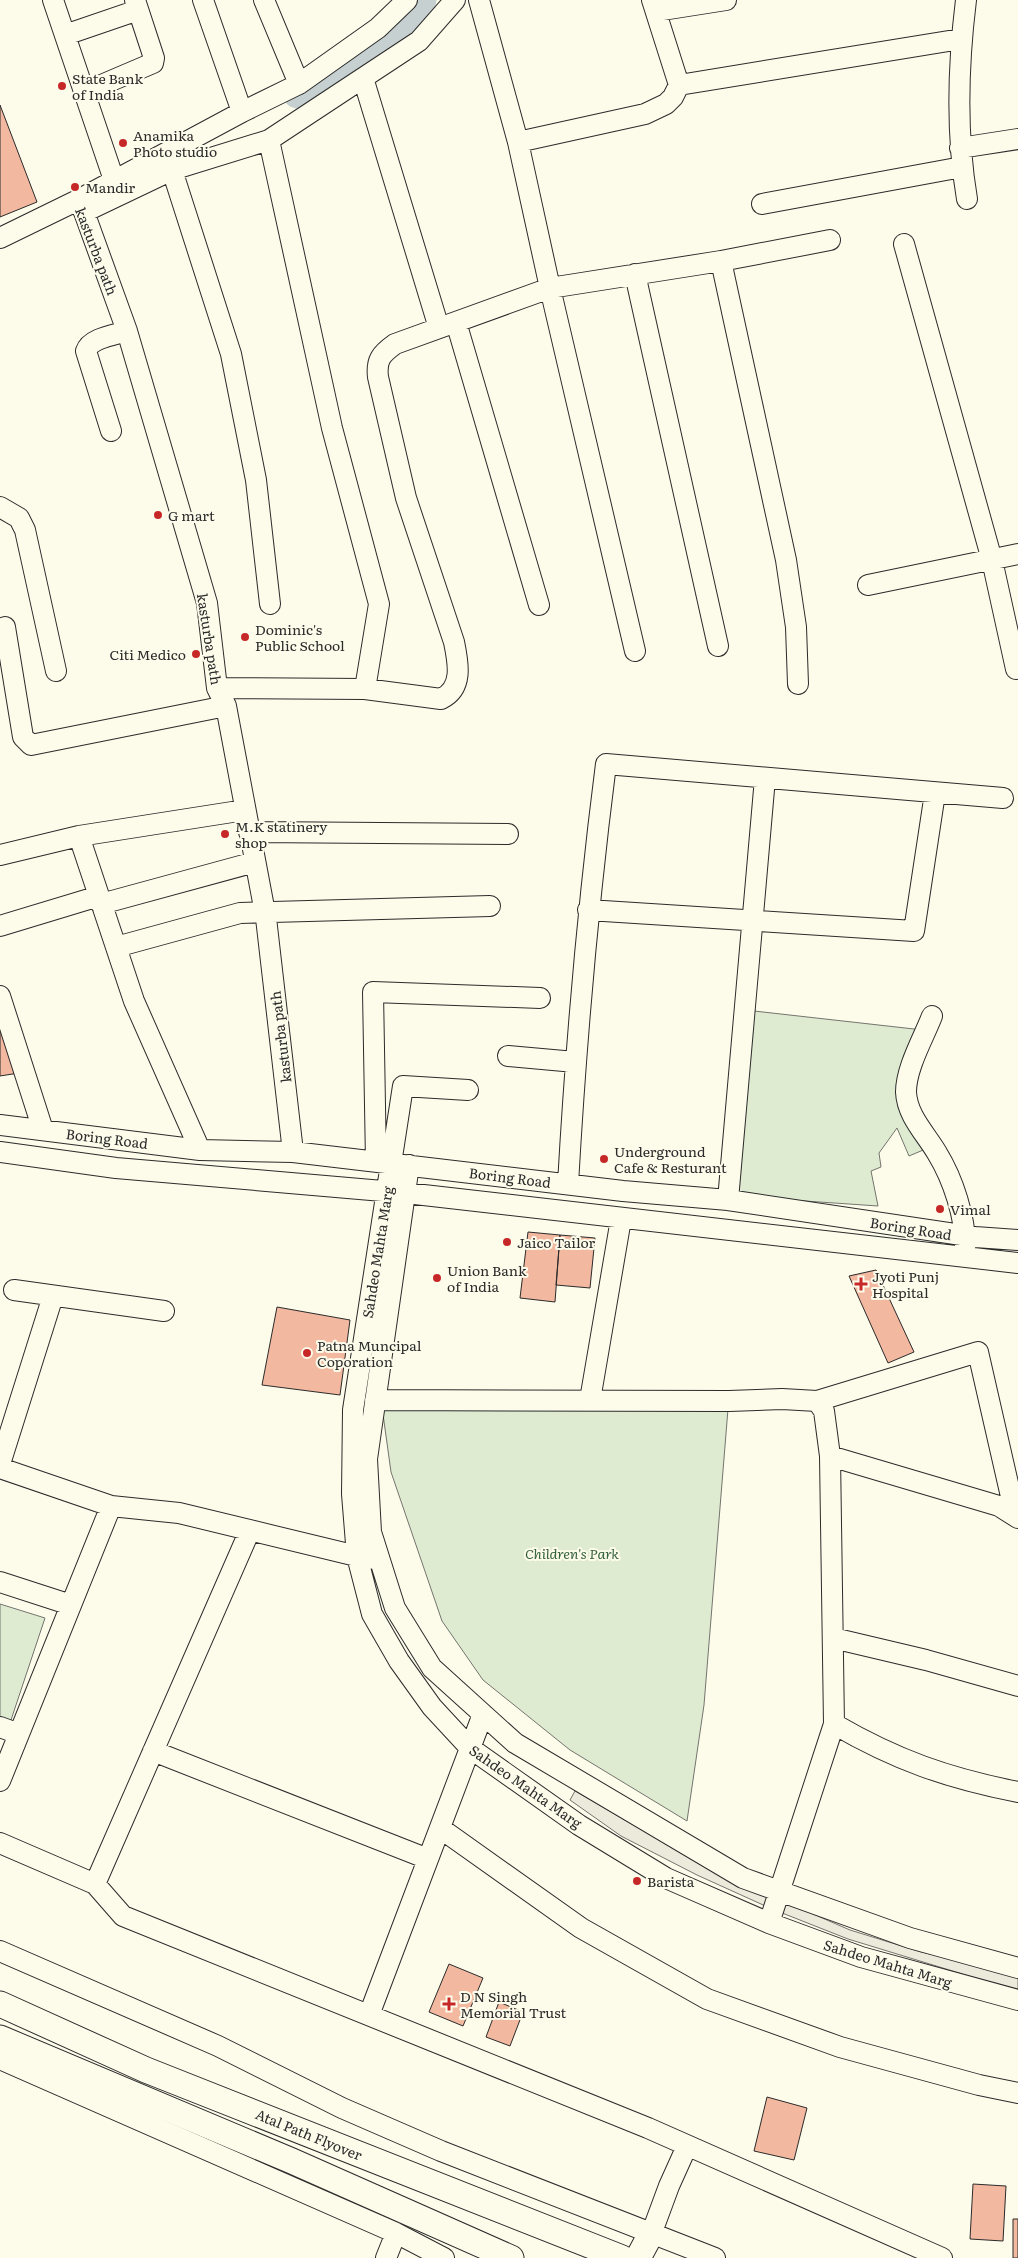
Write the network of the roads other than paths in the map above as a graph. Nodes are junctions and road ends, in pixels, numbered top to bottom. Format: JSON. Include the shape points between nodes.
{"nodes":[{"id":1,"x":53,"y":0,"type":"edge"},
{"id":2,"x":204,"y":0,"type":"edge"},
{"id":3,"x":264,"y":0,"type":"edge"},
{"id":4,"x":407,"y":0,"type":"edge"},
{"id":5,"x":455,"y":0,"type":"edge"},
{"id":6,"x":479,"y":0,"type":"edge"},
{"id":7,"x":726,"y":0,"type":"edge"},
{"id":8,"x":966,"y":0,"type":"edge"},
{"id":9,"x":136,"y":5,"type":"edge"},
{"id":10,"x":654,"y":6,"type":"edge"},
{"id":11,"x":65,"y":35,"type":"junction"},
{"id":12,"x":961,"y":39,"type":"junction"},
{"id":13,"x":363,"y":78,"type":"junction"},
{"id":14,"x":299,"y":84,"type":"junction"},
{"id":15,"x":679,"y":84,"type":"junction"},
{"id":16,"x":85,"y":92,"type":"junction"},
{"id":17,"x":242,"y":112,"type":"junction"},
{"id":18,"x":1018,"y":139,"type":"edge"},
{"id":19,"x":269,"y":140,"type":"junction"},
{"id":20,"x":518,"y":142,"type":"junction"},
{"id":21,"x":961,"y":158,"type":"junction"},
{"id":22,"x":172,"y":170,"type":"junction"},
{"id":23,"x":114,"y":180,"type":"junction"},
{"id":24,"x":967,"y":199,"type":"dead end"},
{"id":25,"x":762,"y":204,"type":"dead end"},
{"id":26,"x":81,"y":206,"type":"junction"},
{"id":27,"x":0,"y":238,"type":"edge"},
{"id":28,"x":830,"y":240,"type":"dead end"},
{"id":29,"x":904,"y":244,"type":"dead end"},
{"id":30,"x":721,"y":261,"type":"junction"},
{"id":31,"x":635,"y":274,"type":"junction"},
{"id":32,"x":550,"y":288,"type":"junction"},
{"id":33,"x":447,"y":325,"type":"junction"},
{"id":34,"x":127,"y":331,"type":"junction"},
{"id":35,"x":111,"y":431,"type":"dead end"},
{"id":36,"x":0,"y":507,"type":"edge"},
{"id":37,"x":1018,"y":554,"type":"edge"},
{"id":38,"x":992,"y":560,"type":"junction"},
{"id":39,"x":868,"y":585,"type":"dead end"},
{"id":40,"x":270,"y":604,"type":"dead end"},
{"id":41,"x":539,"y":605,"type":"dead end"},
{"id":42,"x":5,"y":627,"type":"dead end"},
{"id":43,"x":718,"y":646,"type":"dead end"},
{"id":44,"x":635,"y":651,"type":"dead end"},
{"id":45,"x":1016,"y":669,"type":"dead end"},
{"id":46,"x":56,"y":672,"type":"dead end"},
{"id":47,"x":798,"y":684,"type":"dead end"},
{"id":48,"x":217,"y":688,"type":"junction"},
{"id":49,"x":365,"y":689,"type":"junction"},
{"id":50,"x":226,"y":706,"type":"junction"},
{"id":51,"x":765,"y":778,"type":"junction"},
{"id":52,"x":935,"y":793,"type":"junction"},
{"id":53,"x":1003,"y":798,"type":"dead end"},
{"id":54,"x":245,"y":810,"type":"junction"},
{"id":55,"x":249,"y":832,"type":"junction"},
{"id":56,"x":508,"y":834,"type":"dead end"},
{"id":57,"x":79,"y":836,"type":"junction"},
{"id":58,"x":0,"y":855,"type":"edge"},
{"id":59,"x":255,"y":862,"type":"junction"},
{"id":60,"x":100,"y":900,"type":"junction"},
{"id":61,"x":490,"y":906,"type":"dead end"},
{"id":62,"x":588,"y":910,"type":"junction"},
{"id":63,"x":264,"y":912,"type":"junction"},
{"id":64,"x":754,"y":921,"type":"junction"},
{"id":65,"x":0,"y":926,"type":"edge"},
{"id":66,"x":116,"y":947,"type":"junction"},
{"id":67,"x":0,"y":996,"type":"edge"},
{"id":68,"x":540,"y":998,"type":"dead end"},
{"id":69,"x":932,"y":1016,"type":"dead end"},
{"id":70,"x":508,"y":1056,"type":"dead end"},
{"id":71,"x":575,"y":1062,"type":"junction"},
{"id":72,"x":468,"y":1090,"type":"dead end"},
{"id":73,"x":0,"y":1125,"type":"edge"},
{"id":74,"x":43,"y":1130,"type":"junction"},
{"id":75,"x":200,"y":1150,"type":"junction"},
{"id":76,"x":0,"y":1152,"type":"edge"},
{"id":77,"x":293,"y":1152,"type":"junction"},
{"id":78,"x":392,"y":1163,"type":"junction"},
{"id":79,"x":568,"y":1184,"type":"junction"},
{"id":80,"x":386,"y":1192,"type":"junction"},
{"id":81,"x":406,"y":1193,"type":"junction"},
{"id":82,"x":728,"y":1200,"type":"junction"},
{"id":83,"x":621,"y":1219,"type":"junction"},
{"id":84,"x":966,"y":1236,"type":"junction"},
{"id":85,"x":1018,"y":1240,"type":"edge"},
{"id":86,"x":965,"y":1258,"type":"junction"},
{"id":87,"x":1018,"y":1263,"type":"edge"},
{"id":88,"x":14,"y":1290,"type":"dead end"},
{"id":89,"x":53,"y":1296,"type":"junction"},
{"id":90,"x":164,"y":1311,"type":"dead end"},
{"id":91,"x":375,"y":1400,"type":"junction"},
{"id":92,"x":590,"y":1400,"type":"junction"},
{"id":93,"x":817,"y":1401,"type":"junction"},
{"id":94,"x":830,"y":1456,"type":"junction"},
{"id":95,"x":0,"y":1466,"type":"edge"},
{"id":96,"x":111,"y":1506,"type":"junction"},
{"id":97,"x":1016,"y":1516,"type":"edge"},
{"id":98,"x":250,"y":1530,"type":"junction"},
{"id":99,"x":357,"y":1556,"type":"junction"},
{"id":100,"x":380,"y":1561,"type":"junction"},
{"id":101,"x":0,"y":1582,"type":"edge"},
{"id":102,"x":71,"y":1605,"type":"junction"},
{"id":103,"x":832,"y":1638,"type":"junction"},
{"id":104,"x":1018,"y":1686,"type":"edge"},
{"id":105,"x":483,"y":1714,"type":"junction"},
{"id":106,"x":834,"y":1724,"type":"junction"},
{"id":107,"x":0,"y":1727,"type":"edge"},
{"id":108,"x":19,"y":1734,"type":"junction"},
{"id":109,"x":470,"y":1748,"type":"junction"},
{"id":110,"x":153,"y":1751,"type":"junction"},
{"id":111,"x":0,"y":1781,"type":"edge"},
{"id":112,"x":1018,"y":1792,"type":"edge"},
{"id":113,"x":440,"y":1828,"type":"junction"},
{"id":114,"x":0,"y":1843,"type":"edge"},
{"id":115,"x":428,"y":1859,"type":"junction"},
{"id":116,"x":95,"y":1884,"type":"junction"},
{"id":117,"x":781,"y":1892,"type":"junction"},
{"id":118,"x":769,"y":1923,"type":"junction"},
{"id":119,"x":0,"y":1951,"type":"edge"},
{"id":120,"x":1018,"y":1968,"type":"edge"},
{"id":121,"x":1018,"y":2000,"type":"edge"},
{"id":122,"x":0,"y":2004,"type":"edge"},
{"id":123,"x":369,"y":2016,"type":"junction"},
{"id":124,"x":0,"y":2038,"type":"edge"},
{"id":125,"x":0,"y":2059,"type":"edge"},
{"id":126,"x":1018,"y":2093,"type":"edge"},
{"id":127,"x":687,"y":2146,"type":"junction"},
{"id":128,"x":652,"y":2232,"type":"junction"},
{"id":129,"x":396,"y":2233,"type":"junction"},
{"id":130,"x":386,"y":2258,"type":"edge"},
{"id":131,"x":444,"y":2258,"type":"edge"},
{"id":132,"x":511,"y":2258,"type":"edge"},
{"id":133,"x":622,"y":2258,"type":"edge"},
{"id":134,"x":638,"y":2258,"type":"edge"},
{"id":135,"x":715,"y":2258,"type":"edge"},
{"id":136,"x":942,"y":2258,"type":"edge"}],
"edges":[{"from":1,"to":11,"type":"street"},
{"from":2,"to":17,"type":"street"},
{"from":3,"to":14,"type":"street"},
{"from":4,"to":14,"type":"street","via":[[378,28]]},
{"from":5,"to":13,"type":"street","via":[[419,40]]},
{"from":6,"to":20,"type":"street"},
{"from":7,"to":10,"type":"street"},
{"from":8,"to":12,"type":"street"},
{"from":9,"to":11,"type":"street"},
{"from":9,"to":16,"type":"street","via":[[153,63]]},
{"from":10,"to":15,"type":"street"},
{"from":11,"to":16,"type":"street"},
{"from":12,"to":15,"type":"street"},
{"from":12,"to":21,"type":"street"},
{"from":13,"to":19,"type":"street"},
{"from":13,"to":33,"type":"street"},
{"from":14,"to":17,"type":"street"},
{"from":15,"to":20,"type":"street","via":[[666,104],[645,114]]},
{"from":16,"to":23,"type":"street"},
{"from":17,"to":23,"type":"street"},
{"from":18,"to":21,"type":"street"},
{"from":19,"to":22,"type":"street"},
{"from":19,"to":49,"type":"street","via":[[332,428],[379,604]]},
{"from":20,"to":32,"type":"street"},
{"from":21,"to":24,"type":"street"},
{"from":21,"to":25,"type":"street"},
{"from":22,"to":26,"type":"street"},
{"from":22,"to":40,"type":"street","via":[[231,354],[256,480]]},
{"from":23,"to":26,"type":"street"},
{"from":26,"to":27,"type":"street"},
{"from":26,"to":34,"type":"street","name":"kasturba path"},
{"from":28,"to":30,"type":"street"},
{"from":29,"to":38,"type":"street"},
{"from":30,"to":31,"type":"street"},
{"from":30,"to":47,"type":"street","via":[[786,560],[796,626]]},
{"from":31,"to":32,"type":"street"},
{"from":31,"to":43,"type":"street"},
{"from":32,"to":33,"type":"street"},
{"from":32,"to":44,"type":"street"},
{"from":33,"to":41,"type":"street"},
{"from":33,"to":49,"type":"street","via":[[395,344],[379,358],[377,366],[406,498],[454,642],[458,682],[441,699]]},
{"from":34,"to":35,"type":"street","via":[[96,341],[86,351]]},
{"from":34,"to":48,"type":"street","name":"kasturba path","via":[[207,603]]},
{"from":36,"to":46,"type":"street","via":[[19,518],[25,530]]},
{"from":37,"to":38,"type":"street"},
{"from":38,"to":39,"type":"street"},
{"from":38,"to":45,"type":"street"},
{"from":42,"to":50,"type":"street","via":[[23,737],[31,745]]},
{"from":48,"to":49,"type":"street"},
{"from":48,"to":50,"type":"street","name":"kasturba path"},
{"from":50,"to":54,"type":"street","name":"kasturba path"},
{"from":51,"to":52,"type":"street"},
{"from":51,"to":62,"type":"street","via":[[606,764]]},
{"from":51,"to":64,"type":"street"},
{"from":52,"to":53,"type":"street"},
{"from":52,"to":64,"type":"street","via":[[914,931]]},
{"from":54,"to":55,"type":"street","name":"kasturba path"},
{"from":54,"to":57,"type":"street"},
{"from":55,"to":56,"type":"street"},
{"from":55,"to":59,"type":"street","name":"kasturba path"},
{"from":57,"to":58,"type":"street"},
{"from":57,"to":60,"type":"street"},
{"from":59,"to":60,"type":"street"},
{"from":59,"to":63,"type":"street","name":"kasturba path"},
{"from":60,"to":65,"type":"street"},
{"from":60,"to":66,"type":"street"},
{"from":61,"to":63,"type":"street"},
{"from":62,"to":64,"type":"street"},
{"from":62,"to":71,"type":"street"},
{"from":63,"to":66,"type":"street","via":[[230,915]]},
{"from":63,"to":77,"type":"street","name":"kasturba path"},
{"from":64,"to":82,"type":"street"},
{"from":66,"to":75,"type":"street","via":[[134,1001]]},
{"from":67,"to":74,"type":"street"},
{"from":68,"to":78,"type":"street","via":[[373,992]]},
{"from":69,"to":84,"type":"street","via":[[909,1075],[907,1102],[944,1165]]},
{"from":70,"to":71,"type":"street"},
{"from":71,"to":79,"type":"street"},
{"from":72,"to":78,"type":"street","via":[[403,1086]]},
{"from":73,"to":74,"type":"street","name":"Boring Road"},
{"from":74,"to":75,"type":"street","name":"Boring Road"},
{"from":75,"to":77,"type":"street","name":"Boring Road"},
{"from":76,"to":80,"type":"street","via":[[116,1168]]},
{"from":77,"to":78,"type":"street","name":"Boring Road"},
{"from":78,"to":79,"type":"street","name":"Boring Road"},
{"from":78,"to":80,"type":"street","name":"Sahdeo Mahta Marg"},
{"from":78,"to":81,"type":"street","name":"Sahdeo Mahta Marg"},
{"from":79,"to":82,"type":"street","name":"Boring Road"},
{"from":80,"to":81,"type":"street"},
{"from":80,"to":99,"type":"street","name":"Sahdeo Mahta Marg","via":[[353,1410],[352,1494]]},
{"from":81,"to":83,"type":"street"},
{"from":81,"to":91,"type":"street","name":"Sahdeo Mahta Marg"},
{"from":82,"to":84,"type":"street","name":"Boring Road"},
{"from":83,"to":86,"type":"street"},
{"from":83,"to":92,"type":"street"},
{"from":84,"to":85,"type":"street","name":"Boring Road"},
{"from":84,"to":86,"type":"street"},
{"from":86,"to":87,"type":"street"},
{"from":88,"to":89,"type":"street"},
{"from":89,"to":90,"type":"street"},
{"from":89,"to":95,"type":"street"},
{"from":91,"to":92,"type":"street"},
{"from":91,"to":100,"type":"street","name":"Sahdeo Mahta Marg","via":[[367,1459],[371,1532]]},
{"from":92,"to":93,"type":"street"},
{"from":93,"to":94,"type":"street","via":[[824,1411]]},
{"from":93,"to":97,"type":"street","via":[[978,1352]]},
{"from":94,"to":97,"type":"street","via":[[999,1506]]},
{"from":94,"to":103,"type":"street"},
{"from":95,"to":96,"type":"street"},
{"from":96,"to":98,"type":"street","via":[[179,1513]]},
{"from":96,"to":102,"type":"street"},
{"from":98,"to":99,"type":"street"},
{"from":98,"to":110,"type":"street"},
{"from":99,"to":100,"type":"street"},
{"from":99,"to":109,"type":"street","name":"Sahdeo Mahta Marg","via":[[372,1614],[399,1661],[432,1707]]},
{"from":100,"to":105,"type":"street","name":"Sahdeo Mahta Marg","via":[[395,1608],[432,1668]]},
{"from":101,"to":102,"type":"street"},
{"from":102,"to":108,"type":"street"},
{"from":103,"to":104,"type":"street"},
{"from":103,"to":106,"type":"street"},
{"from":105,"to":109,"type":"street"},
{"from":105,"to":117,"type":"street","name":"Sahdeo Mahta Marg","via":[[523,1748],[743,1878]]},
{"from":106,"to":112,"type":"street","via":[[908,1763],[974,1783]]},
{"from":106,"to":117,"type":"street"},
{"from":107,"to":108,"type":"street"},
{"from":108,"to":111,"type":"street"},
{"from":109,"to":113,"type":"street"},
{"from":109,"to":118,"type":"street","name":"Sahdeo Mahta Marg","via":[[579,1825],[666,1878]]},
{"from":110,"to":115,"type":"street"},
{"from":110,"to":116,"type":"street"},
{"from":113,"to":115,"type":"street"},
{"from":113,"to":126,"type":"street","via":[[581,1928],[707,1999],[840,2047]]},
{"from":114,"to":116,"type":"street"},
{"from":115,"to":123,"type":"street"},
{"from":116,"to":123,"type":"street","via":[[123,1916]]},
{"from":117,"to":118,"type":"street"},
{"from":117,"to":120,"type":"street","name":"Sahdeo Mahta Marg","via":[[910,1938]]},
{"from":118,"to":121,"type":"street","name":"Sahdeo Mahta Marg","via":[[861,1957]]},
{"from":119,"to":128,"type":"street","via":[[218,2046],[342,2108],[440,2150]]},
{"from":122,"to":133,"type":"main road","name":"Atal Path Flyover","via":[[146,2070]]},
{"from":123,"to":127,"type":"street"},
{"from":124,"to":132,"type":"main road"},
{"from":125,"to":129,"type":"street"},
{"from":127,"to":128,"type":"street"},
{"from":127,"to":136,"type":"street"},
{"from":128,"to":134,"type":"main road"},
{"from":128,"to":135,"type":"street"},
{"from":129,"to":130,"type":"street"},
{"from":129,"to":131,"type":"street"}]}
